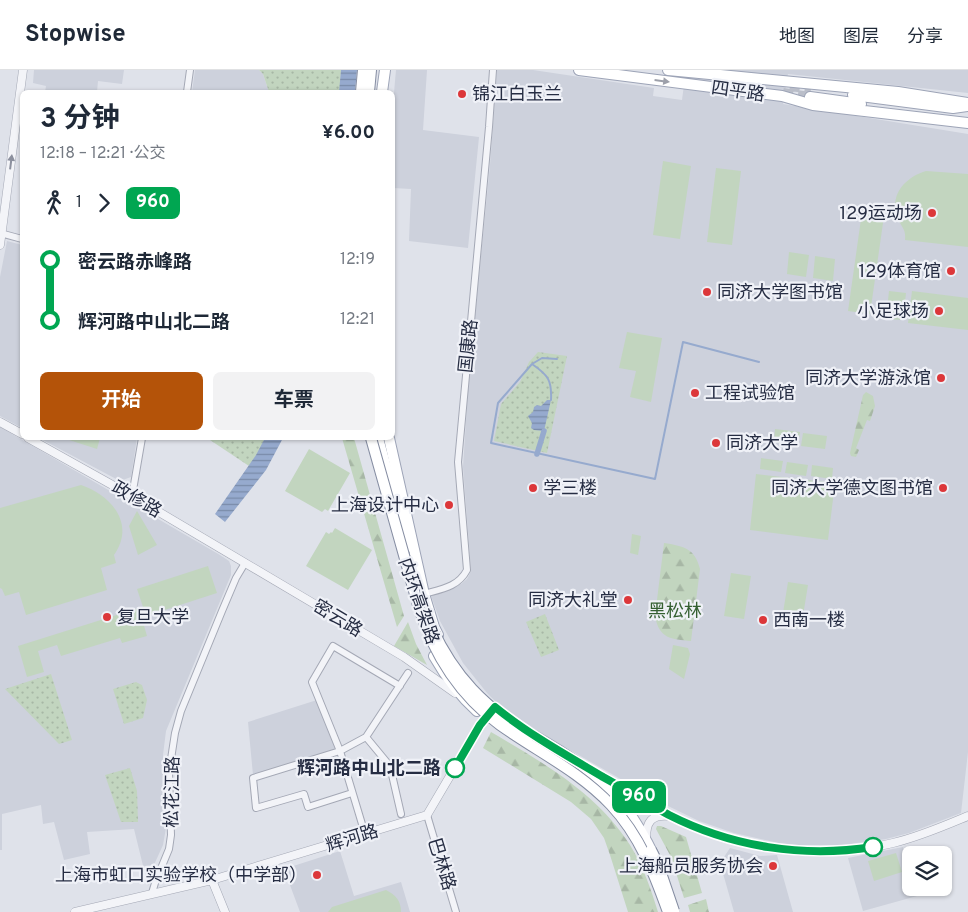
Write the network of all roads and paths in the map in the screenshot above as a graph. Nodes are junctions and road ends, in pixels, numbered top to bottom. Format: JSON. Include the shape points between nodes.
{"nodes":[{"id":1,"x":22,"y":70,"type":"edge"},
{"id":2,"x":190,"y":70,"type":"edge"},
{"id":3,"x":364,"y":70,"type":"edge"},
{"id":4,"x":371,"y":70,"type":"edge"},
{"id":5,"x":385,"y":70,"type":"edge"},
{"id":6,"x":492,"y":70,"type":"edge"},
{"id":7,"x":579,"y":70,"type":"edge"},
{"id":8,"x":668,"y":70,"type":"edge"},
{"id":9,"x":717,"y":72,"type":"edge"},
{"id":10,"x":715,"y":87,"type":"junction"},
{"id":11,"x":187,"y":90,"type":"edge"},
{"id":12,"x":362,"y":90,"type":"edge"},
{"id":13,"x":369,"y":90,"type":"edge"},
{"id":14,"x":382,"y":90,"type":"edge"},
{"id":15,"x":809,"y":94,"type":"junction"},
{"id":16,"x":968,"y":104,"type":"edge"},
{"id":17,"x":968,"y":123,"type":"edge"},
{"id":18,"x":1,"y":233,"type":"edge"},
{"id":19,"x":20,"y":238,"type":"edge"},
{"id":20,"x":0,"y":245,"type":"edge"},
{"id":21,"x":0,"y":422,"type":"edge"},
{"id":22,"x":20,"y":433,"type":"edge"},
{"id":23,"x":32,"y":440,"type":"edge"},
{"id":24,"x":142,"y":440,"type":"edge"},
{"id":25,"x":370,"y":440,"type":"edge"},
{"id":26,"x":370,"y":440,"type":"edge"},
{"id":27,"x":379,"y":440,"type":"edge"},
{"id":28,"x":384,"y":440,"type":"edge"},
{"id":29,"x":389,"y":440,"type":"edge"},
{"id":30,"x":132,"y":496,"type":"junction"},
{"id":31,"x":408,"y":547,"type":"junction"},
{"id":32,"x":245,"y":563,"type":"junction"},
{"id":33,"x":424,"y":594,"type":"junction"},
{"id":34,"x":442,"y":669,"type":"junction"},
{"id":35,"x":408,"y":673,"type":"dead end"},
{"id":36,"x":430,"y":674,"type":"junction"},
{"id":37,"x":400,"y":686,"type":"junction"},
{"id":38,"x":464,"y":699,"type":"junction"},
{"id":39,"x":495,"y":707,"type":"junction"},
{"id":40,"x":485,"y":718,"type":"junction"},
{"id":41,"x":366,"y":737,"type":"junction"},
{"id":42,"x":340,"y":752,"type":"junction"},
{"id":43,"x":581,"y":765,"type":"junction"},
{"id":44,"x":352,"y":793,"type":"junction"},
{"id":45,"x":401,"y":814,"type":"dead end"},
{"id":46,"x":427,"y":815,"type":"junction"},
{"id":47,"x":672,"y":816,"type":"junction"},
{"id":48,"x":968,"y":816,"type":"edge"},
{"id":49,"x":365,"y":834,"type":"junction"},
{"id":50,"x":646,"y":840,"type":"junction"},
{"id":51,"x":212,"y":880,"type":"junction"},
{"id":52,"x":152,"y":893,"type":"junction"},
{"id":53,"x":75,"y":912,"type":"edge"},
{"id":54,"x":225,"y":912,"type":"edge"},
{"id":55,"x":456,"y":912,"type":"edge"},
{"id":56,"x":664,"y":912,"type":"edge"},
{"id":57,"x":668,"y":912,"type":"edge"},
{"id":58,"x":674,"y":912,"type":"edge"}],
"edges":[{"from":18,"to":1,"type":"street","one_way":true},
{"from":2,"to":11,"type":"street"},
{"from":3,"to":12,"type":"main road"},
{"from":4,"to":13,"type":"main road"},
{"from":5,"to":14,"type":"main road"},
{"from":6,"to":33,"type":"street","name":"国康路","via":[[458,462],[467,570],[452,585]]},
{"from":7,"to":10,"type":"main road","name":"四平路","one_way":true},
{"from":8,"to":9,"type":"main road","name":"四平路"},
{"from":9,"to":10,"type":"street"},
{"from":9,"to":15,"type":"main road","name":"四平路"},
{"from":10,"to":15,"type":"main road","name":"四平路","via":[[782,96]]},
{"from":15,"to":16,"type":"main road","via":[[953,108]]},
{"from":15,"to":17,"type":"main road","via":[[942,114],[956,122]]},
{"from":18,"to":19,"type":"street"},
{"from":18,"to":20,"type":"street"},
{"from":21,"to":22,"type":"street"},
{"from":23,"to":30,"type":"street","name":"政修路"},
{"from":24,"to":30,"type":"street"},
{"from":25,"to":34,"type":"main road","via":[[411,598]]},
{"from":26,"to":57,"type":"main road","name":"内环高架路","bridge":true,"via":[[424,626],[441,660],[485,713],[573,772],[612,806],[649,861]]},
{"from":27,"to":31,"type":"main road","name":"内环高架路"},
{"from":28,"to":31,"type":"main road"},
{"from":29,"to":33,"type":"main road"},
{"from":30,"to":32,"type":"street","name":"政修路"},
{"from":31,"to":58,"type":"main road","name":"内环高架路","bridge":true,"via":[[432,629],[459,674],[503,718],[592,777],[619,803],[658,864]]},
{"from":32,"to":36,"type":"street","name":"密云路"},
{"from":32,"to":52,"type":"street","name":"松花江路","via":[[181,711],[169,772],[169,849]]},
{"from":33,"to":39,"type":"main road","via":[[434,627],[447,653],[470,684]]},
{"from":34,"to":36,"type":"street","via":[[439,675]]},
{"from":34,"to":38,"type":"main road"},
{"from":35,"to":37,"type":"street"},
{"from":36,"to":38,"type":"street","name":"密云路"},
{"from":37,"to":41,"type":"street"},
{"from":37,"to":42,"type":"street","via":[[333,646],[312,682]]},
{"from":38,"to":40,"type":"main road"},
{"from":39,"to":40,"type":"street"},
{"from":39,"to":43,"type":"main road","via":[[520,727]]},
{"from":40,"to":46,"type":"street"},
{"from":40,"to":56,"type":"main road","via":[[572,776],[608,808],[644,858]]},
{"from":41,"to":42,"type":"street"},
{"from":41,"to":45,"type":"street","via":[[390,766]]},
{"from":42,"to":44,"type":"street"},
{"from":42,"to":44,"type":"street","via":[[253,778],[256,808],[304,794],[308,807]]},
{"from":43,"to":47,"type":"street"},
{"from":43,"to":50,"type":"main road","via":[[609,788]]},
{"from":44,"to":49,"type":"street"},
{"from":46,"to":49,"type":"street","name":"辉河路"},
{"from":46,"to":55,"type":"street","name":"巴林路"},
{"from":47,"to":48,"type":"street","via":[[748,844],[824,851],[895,843]]},
{"from":47,"to":50,"type":"street","via":[[651,820],[646,829]]},
{"from":49,"to":51,"type":"street","name":"辉河路"},
{"from":50,"to":58,"type":"main road","via":[[658,863]]},
{"from":51,"to":52,"type":"street","name":"辉河路"},
{"from":51,"to":54,"type":"street"},
{"from":52,"to":53,"type":"street"}]}
